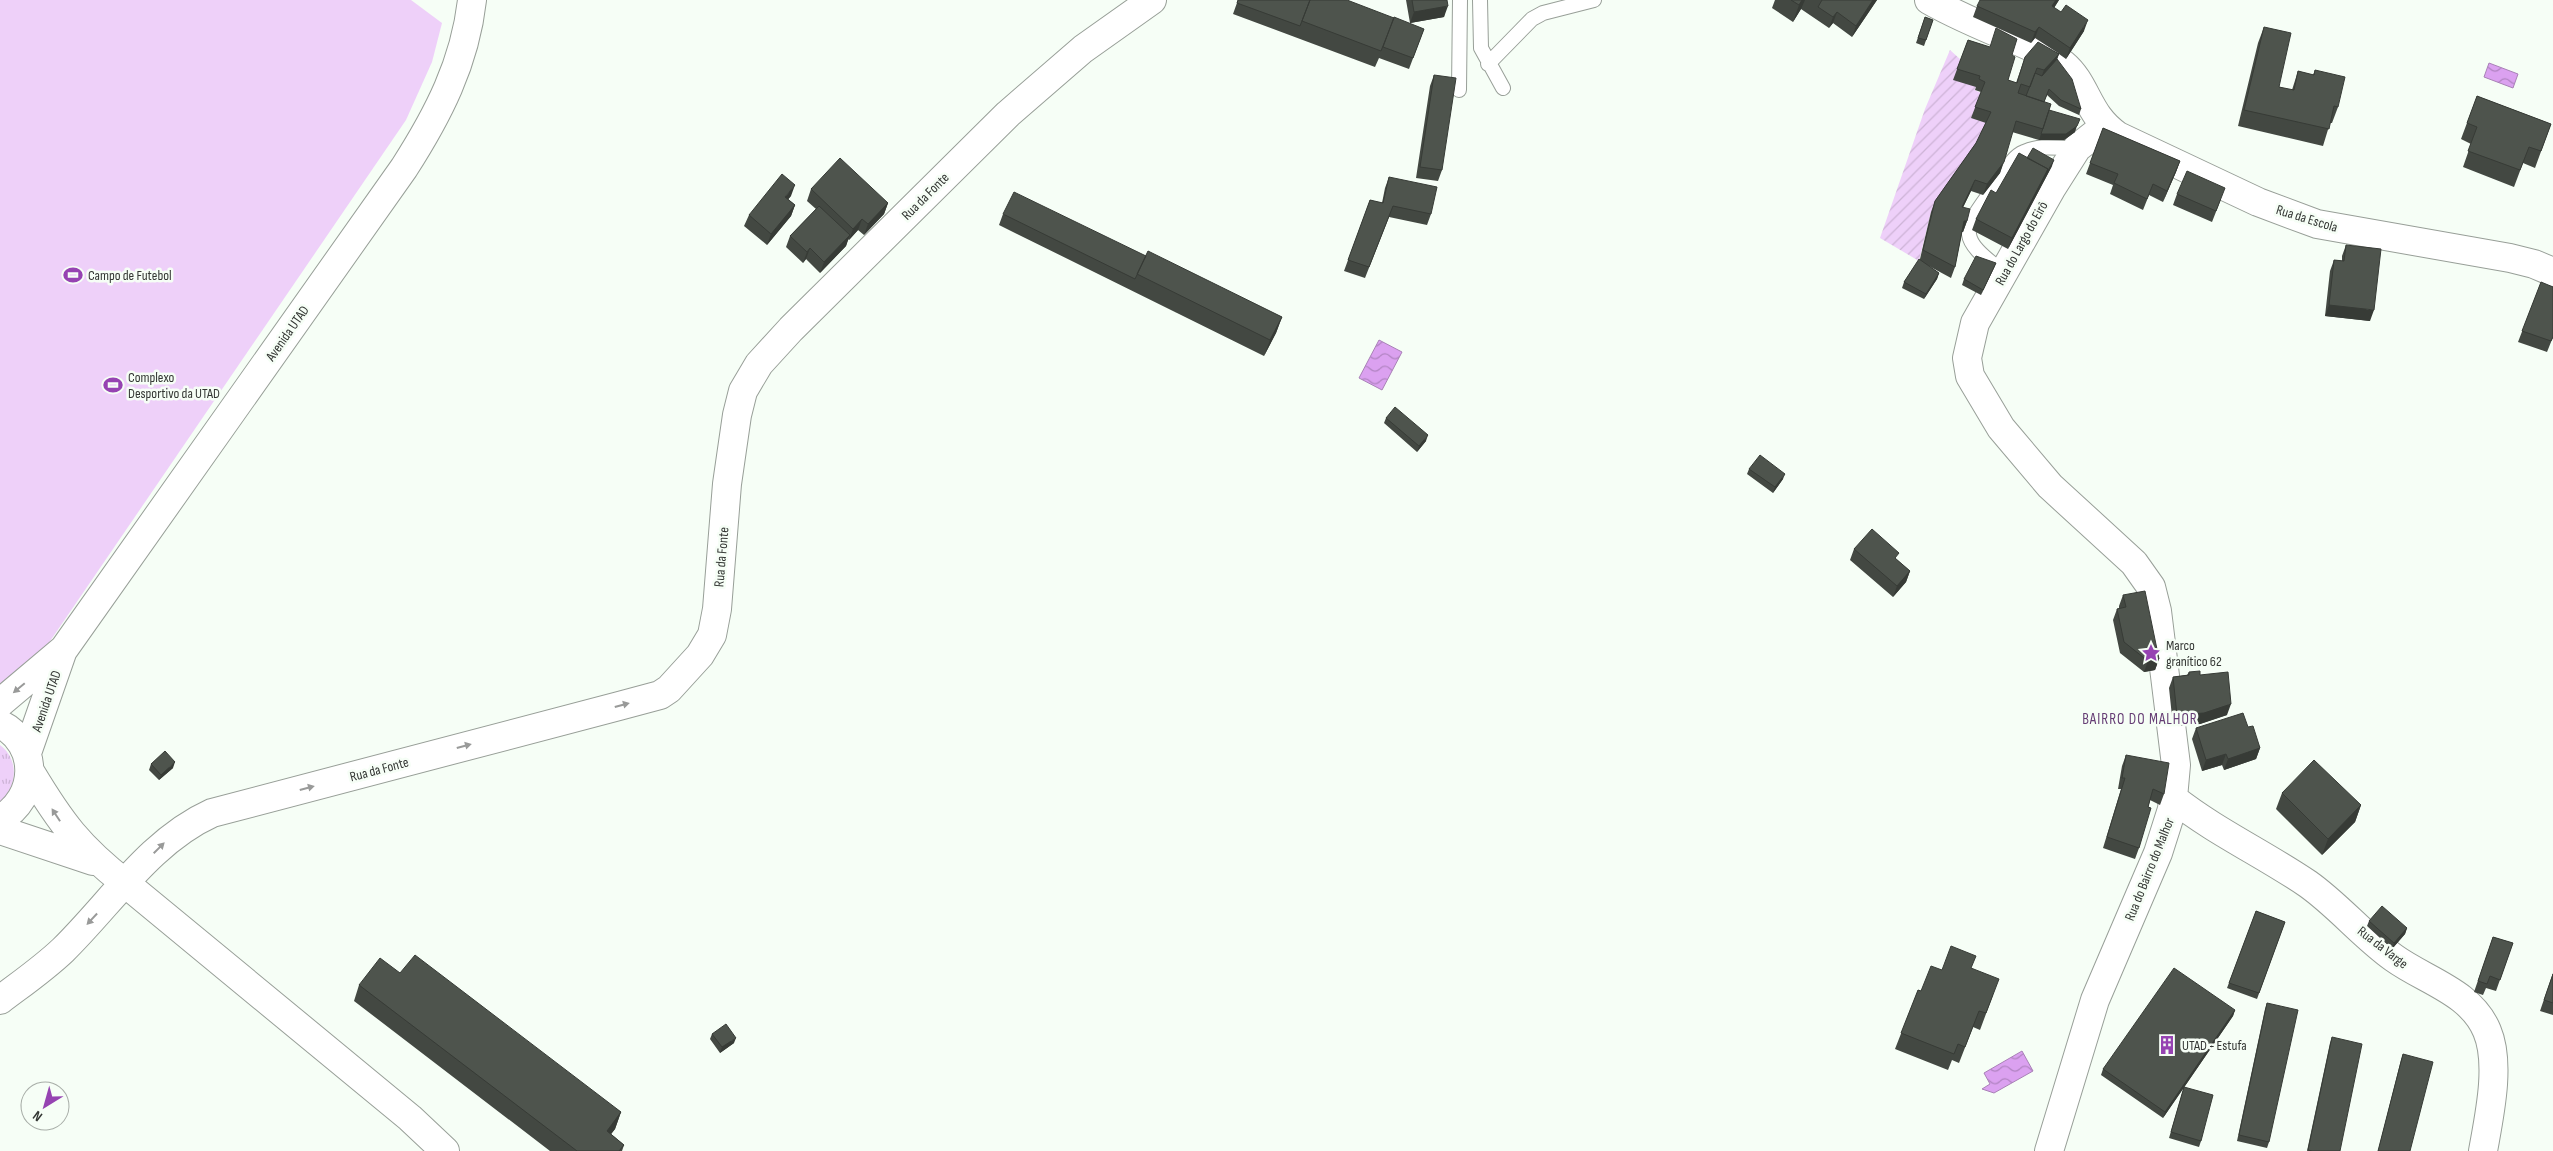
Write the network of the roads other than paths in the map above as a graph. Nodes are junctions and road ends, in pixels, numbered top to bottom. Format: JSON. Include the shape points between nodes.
{"nodes":[{"id":1,"x":472,"y":0,"type":"edge"},
{"id":2,"x":1152,"y":0,"type":"edge"},
{"id":3,"x":1460,"y":0,"type":"edge"},
{"id":4,"x":1480,"y":0,"type":"edge"},
{"id":5,"x":1594,"y":0,"type":"edge"},
{"id":6,"x":1929,"y":0,"type":"edge"},
{"id":7,"x":1957,"y":8,"type":"edge"},
{"id":8,"x":1488,"y":64,"type":"junction"},
{"id":9,"x":1503,"y":88,"type":"dead end"},
{"id":10,"x":1459,"y":90,"type":"dead end"},
{"id":11,"x":2105,"y":126,"type":"junction"},
{"id":12,"x":2077,"y":148,"type":"junction"},
{"id":13,"x":2553,"y":272,"type":"edge"},
{"id":14,"x":2004,"y":273,"type":"junction"},
{"id":15,"x":1970,"y":376,"type":"joint"},
{"id":16,"x":64,"y":649,"type":"junction"},
{"id":17,"x":0,"y":703,"type":"edge"},
{"id":18,"x":0,"y":724,"type":"edge"},
{"id":19,"x":29,"y":763,"type":"junction"},
{"id":20,"x":2174,"y":799,"type":"junction"},
{"id":21,"x":0,"y":819,"type":"edge"},
{"id":22,"x":0,"y":830,"type":"edge"},
{"id":23,"x":100,"y":864,"type":"junction"},
{"id":24,"x":125,"y":883,"type":"junction"},
{"id":25,"x":0,"y":1000,"type":"edge"},
{"id":26,"x":445,"y":1151,"type":"edge"},
{"id":27,"x":2049,"y":1151,"type":"edge"},
{"id":28,"x":2483,"y":1151,"type":"edge"}],
"edges":[{"from":1,"to":16,"type":"street","name":"Avenida UTAD","via":[[456,72],[426,134]]},
{"from":24,"to":2,"type":"street","name":"Rua da Fonte","one_way":true,"via":[[163,844],[194,821],[212,813],[660,695],[669,689],[695,662],[712,635],[737,415],[743,391],[760,364],[791,329],[1008,114],[1083,49]]},
{"from":3,"to":10,"type":"lane"},
{"from":4,"to":8,"type":"lane","via":[[1480,43]]},
{"from":5,"to":8,"type":"lane","via":[[1543,13],[1532,19]]},
{"from":6,"to":7,"type":"street","name":"Rua da Escola"},
{"from":7,"to":11,"type":"street","name":"Rua da Escola","via":[[2064,65]]},
{"from":8,"to":9,"type":"lane"},
{"from":11,"to":12,"type":"street","name":"Rua do Largo do Eirô"},
{"from":11,"to":13,"type":"street","name":"Rua da Escola","via":[[2118,136],[2258,202],[2317,224],[2510,258]]},
{"from":12,"to":14,"type":"street","name":"Rua do Largo do Eirô"},
{"from":12,"to":14,"type":"lane","via":[[2044,147],[2022,153],[1977,210],[1970,223],[1971,241],[1976,251]]},
{"from":14,"to":15,"type":"street","name":"Rua do Largo do Eirô","via":[[1975,323],[1967,358]]},
{"from":15,"to":20,"type":"street","name":"Rua do Bairro do Malhor","via":[[2001,428],[2032,466],[2134,563],[2151,587],[2157,611],[2176,765]]},
{"from":16,"to":17,"type":"street","name":"Avenida UTAD","one_way":true},
{"from":16,"to":19,"type":"street","name":"Avenida UTAD"},
{"from":18,"to":19,"type":"street","name":"Avenida UTAD","via":[[20,739]]},
{"from":19,"to":21,"type":"street","name":"Avenida UTAD","via":[[28,789],[20,803]]},
{"from":23,"to":19,"type":"street","one_way":true,"via":[[67,830]]},
{"from":20,"to":27,"type":"street","name":"Rua do Bairro do Malhor","via":[[2158,853],[2095,1000]]},
{"from":20,"to":28,"type":"street","name":"Rua da Varge","via":[[2210,826],[2308,885],[2390,956],[2456,994],[2475,1011],[2487,1031],[2492,1051],[2490,1109]]},
{"from":22,"to":23,"type":"street"},
{"from":23,"to":24,"type":"street"},
{"from":24,"to":25,"type":"street","name":"Rua da Fonte","one_way":true,"via":[[63,950]]},
{"from":24,"to":26,"type":"street","via":[[410,1118]]}]}
